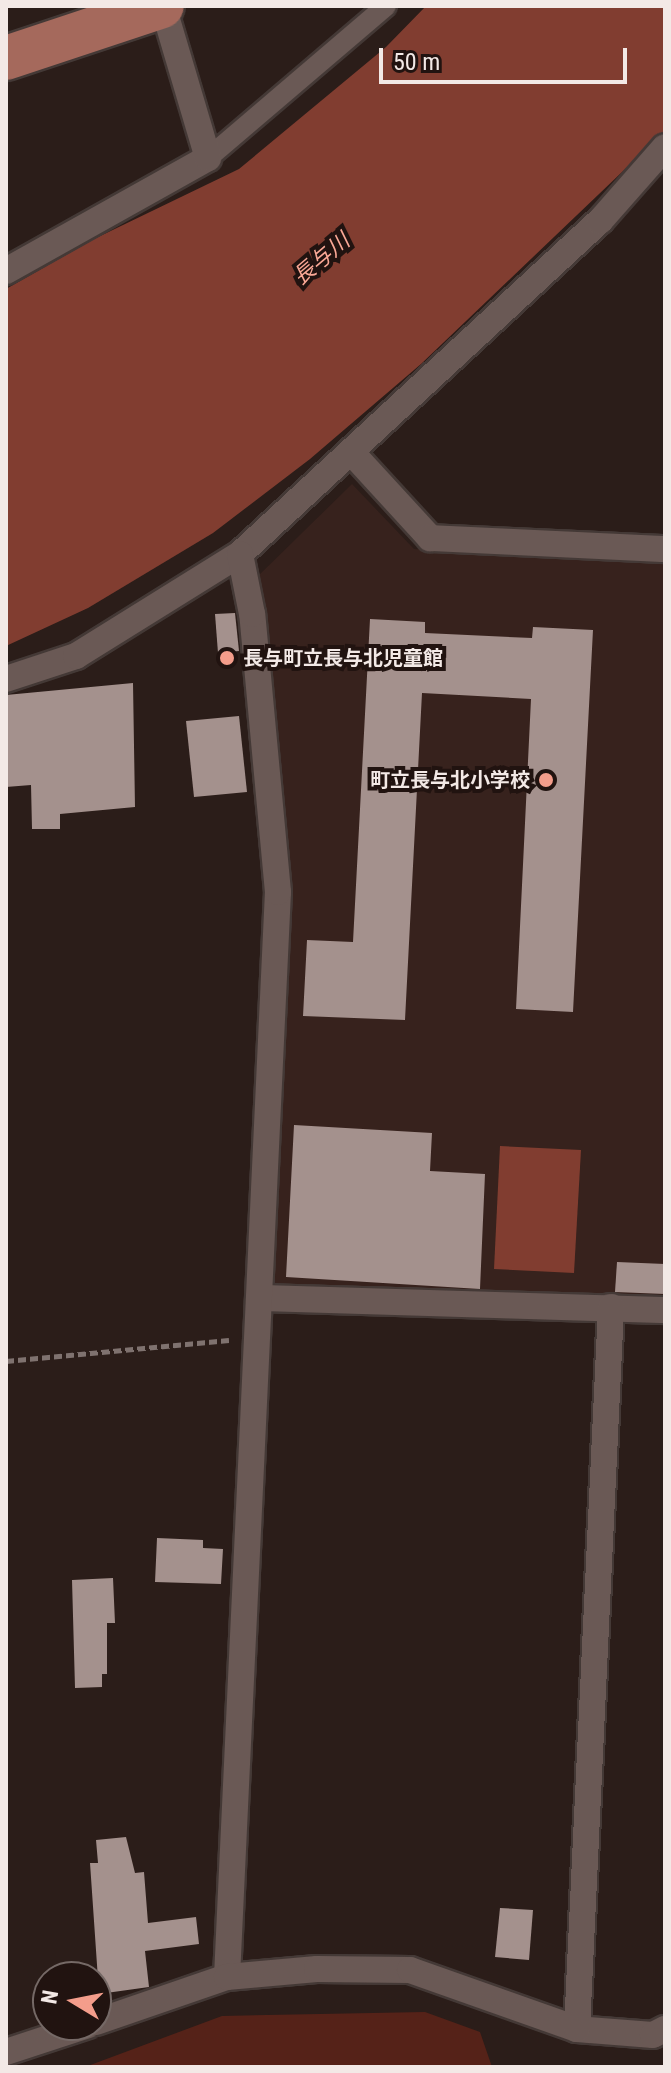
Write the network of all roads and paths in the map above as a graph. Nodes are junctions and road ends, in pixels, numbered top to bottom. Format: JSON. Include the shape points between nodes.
{"nodes":[{"id":1,"x":162,"y":6,"type":"edge"},
{"id":2,"x":386,"y":6,"type":"edge"},
{"id":3,"x":6,"y":58,"type":"edge"},
{"id":4,"x":665,"y":147,"type":"edge"},
{"id":5,"x":208,"y":158,"type":"junction"},
{"id":6,"x":6,"y":271,"type":"edge"},
{"id":7,"x":354,"y":455,"type":"junction"},
{"id":8,"x":665,"y":549,"type":"edge"},
{"id":9,"x":240,"y":554,"type":"junction"},
{"id":10,"x":6,"y":679,"type":"edge"},
{"id":11,"x":259,"y":1298,"type":"junction"},
{"id":12,"x":611,"y":1307,"type":"junction"},
{"id":13,"x":665,"y":1310,"type":"edge"},
{"id":14,"x":258,"y":1338,"type":"junction"},
{"id":15,"x":6,"y":1361,"type":"edge"},
{"id":16,"x":227,"y":1977,"type":"junction"},
{"id":17,"x":112,"y":2017,"type":"edge"},
{"id":18,"x":577,"y":2029,"type":"junction"},
{"id":19,"x":665,"y":2029,"type":"edge"},
{"id":20,"x":39,"y":2041,"type":"edge"},
{"id":21,"x":6,"y":2052,"type":"edge"}],
"edges":[{"from":1,"to":3,"type":"highway"},
{"from":1,"to":5,"type":"street"},
{"from":2,"to":5,"type":"street"},
{"from":4,"to":7,"type":"street","via":[[600,221]]},
{"from":5,"to":6,"type":"street"},
{"from":7,"to":8,"type":"street","via":[[430,538]]},
{"from":7,"to":9,"type":"street"},
{"from":9,"to":10,"type":"street","via":[[76,656]]},
{"from":9,"to":11,"type":"street","via":[[252,614],[278,892]]},
{"from":11,"to":12,"type":"street"},
{"from":11,"to":14,"type":"street"},
{"from":12,"to":13,"type":"street"},
{"from":12,"to":18,"type":"street"},
{"from":14,"to":15,"type":"path"},
{"from":14,"to":16,"type":"street"},
{"from":16,"to":17,"type":"street"},
{"from":16,"to":18,"type":"street","via":[[317,1969],[410,1970]]},
{"from":18,"to":19,"type":"street","via":[[653,2035]]},
{"from":20,"to":21,"type":"street"}]}
